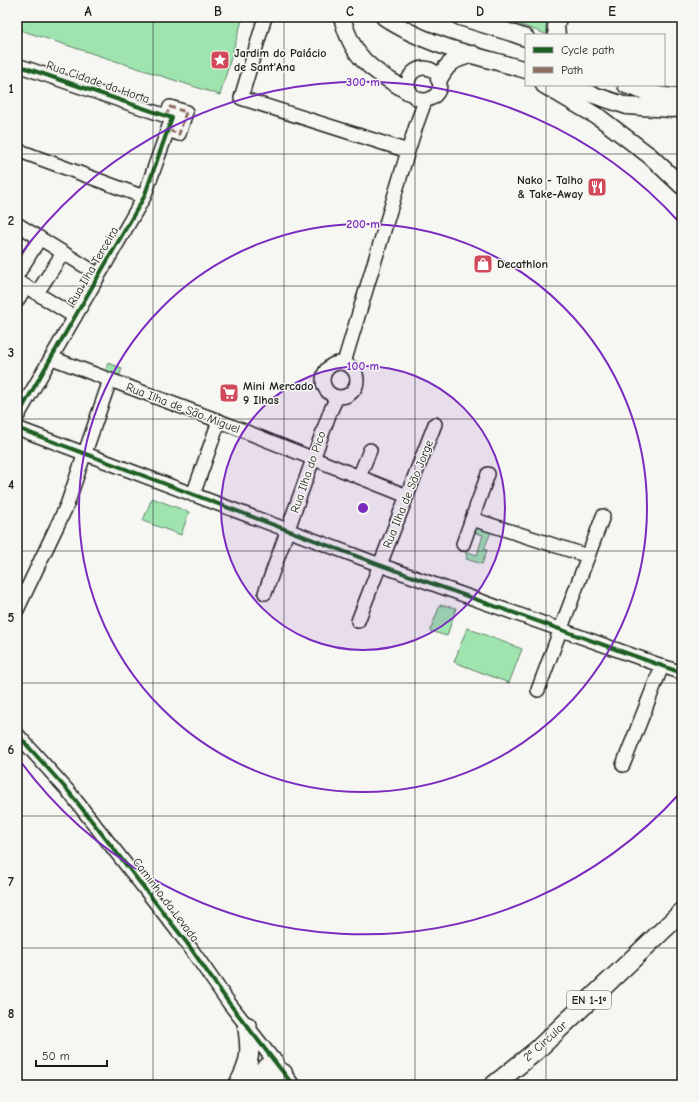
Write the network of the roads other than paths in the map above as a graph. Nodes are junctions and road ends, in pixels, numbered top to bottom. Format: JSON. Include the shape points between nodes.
{"nodes":[{"id":1,"x":265,"y":17,"type":"edge"},
{"id":2,"x":342,"y":17,"type":"edge"},
{"id":3,"x":384,"y":17,"type":"edge"},
{"id":4,"x":460,"y":17,"type":"edge"},
{"id":5,"x":558,"y":17,"type":"edge"},
{"id":6,"x":557,"y":34,"type":"edge"},
{"id":7,"x":525,"y":38,"type":"edge"},
{"id":8,"x":473,"y":54,"type":"junction"},
{"id":9,"x":502,"y":63,"type":"junction"},
{"id":10,"x":17,"y":65,"type":"edge"},
{"id":11,"x":525,"y":70,"type":"edge"},
{"id":12,"x":525,"y":74,"type":"edge"},
{"id":13,"x":439,"y":79,"type":"junction"},
{"id":14,"x":546,"y":86,"type":"edge"},
{"id":15,"x":566,"y":86,"type":"edge"},
{"id":16,"x":628,"y":86,"type":"edge"},
{"id":17,"x":416,"y":96,"type":"junction"},
{"id":18,"x":682,"y":97,"type":"edge"},
{"id":19,"x":682,"y":108,"type":"edge"},
{"id":20,"x":169,"y":121,"type":"joint"},
{"id":21,"x":17,"y":150,"type":"edge"},
{"id":22,"x":408,"y":151,"type":"junction"},
{"id":23,"x":682,"y":186,"type":"edge"},
{"id":24,"x":144,"y":197,"type":"junction"},
{"id":25,"x":17,"y":224,"type":"edge"},
{"id":26,"x":40,"y":238,"type":"junction"},
{"id":27,"x":63,"y":253,"type":"junction"},
{"id":28,"x":17,"y":275,"type":"edge"},
{"id":29,"x":99,"y":275,"type":"junction"},
{"id":30,"x":21,"y":283,"type":"edge"},
{"id":31,"x":37,"y":293,"type":"junction"},
{"id":32,"x":17,"y":301,"type":"edge"},
{"id":33,"x":75,"y":317,"type":"junction"},
{"id":34,"x":52,"y":358,"type":"junction"},
{"id":35,"x":344,"y":364,"type":"junction"},
{"id":36,"x":110,"y":380,"type":"junction"},
{"id":37,"x":337,"y":397,"type":"junction"},
{"id":38,"x":17,"y":417,"type":"edge"},
{"id":39,"x":219,"y":421,"type":"junction"},
{"id":40,"x":435,"y":424,"type":"dead end"},
{"id":41,"x":17,"y":428,"type":"edge"},
{"id":42,"x":370,"y":450,"type":"dead end"},
{"id":43,"x":85,"y":455,"type":"junction"},
{"id":44,"x":314,"y":459,"type":"junction"},
{"id":45,"x":488,"y":474,"type":"dead end"},
{"id":46,"x":359,"y":477,"type":"junction"},
{"id":47,"x":193,"y":495,"type":"junction"},
{"id":48,"x":407,"y":496,"type":"junction"},
{"id":49,"x":603,"y":516,"type":"dead end"},
{"id":50,"x":472,"y":519,"type":"junction"},
{"id":51,"x":288,"y":530,"type":"junction"},
{"id":52,"x":463,"y":544,"type":"dead end"},
{"id":53,"x":588,"y":556,"type":"junction"},
{"id":54,"x":380,"y":565,"type":"junction"},
{"id":55,"x":265,"y":594,"type":"dead end"},
{"id":56,"x":17,"y":610,"type":"edge"},
{"id":57,"x":358,"y":621,"type":"dead end"},
{"id":58,"x":560,"y":630,"type":"junction"},
{"id":59,"x":662,"y":666,"type":"junction"},
{"id":60,"x":682,"y":673,"type":"edge"},
{"id":61,"x":538,"y":690,"type":"dead end"},
{"id":62,"x":17,"y":734,"type":"edge"},
{"id":63,"x":623,"y":765,"type":"dead end"},
{"id":64,"x":682,"y":912,"type":"edge"},
{"id":65,"x":682,"y":927,"type":"edge"},
{"id":66,"x":247,"y":1026,"type":"junction"},
{"id":67,"x":283,"y":1073,"type":"edge"},
{"id":68,"x":238,"y":1085,"type":"edge"},
{"id":69,"x":245,"y":1085,"type":"edge"},
{"id":70,"x":266,"y":1085,"type":"edge"},
{"id":71,"x":494,"y":1085,"type":"edge"},
{"id":72,"x":513,"y":1085,"type":"edge"}],
"edges":[{"from":1,"to":22,"type":"street","via":[[241,98]]},
{"from":2,"to":17,"type":"main road","via":[[354,48],[361,58],[384,77]]},
{"from":3,"to":8,"type":"main road","via":[[431,41]]},
{"from":4,"to":7,"type":"main road"},
{"from":5,"to":6,"type":"main road"},
{"from":8,"to":9,"type":"main road"},
{"from":8,"to":13,"type":"main road","via":[[451,62]]},
{"from":9,"to":11,"type":"main road"},
{"from":9,"to":12,"type":"main road"},
{"from":10,"to":20,"type":"street","name":"Rua Cidade da Horta"},
{"from":13,"to":17,"type":"street","via":[[440,85],[436,96],[431,99]]},
{"from":13,"to":17,"type":"street","via":[[431,69],[417,70],[408,79],[408,86]]},
{"from":14,"to":23,"type":"main road","via":[[600,118],[650,156]]},
{"from":15,"to":19,"type":"main road","via":[[627,106]]},
{"from":16,"to":18,"type":"main road","via":[[659,95]]},
{"from":17,"to":22,"type":"street","via":[[416,126]]},
{"from":20,"to":24,"type":"street","name":"Rua Ilha Terceira"},
{"from":21,"to":24,"type":"street"},
{"from":22,"to":35,"type":"street"},
{"from":24,"to":29,"type":"street","name":"Rua Ilha Terceira"},
{"from":25,"to":26,"type":"street"},
{"from":26,"to":27,"type":"street"},
{"from":26,"to":28,"type":"street"},
{"from":27,"to":29,"type":"street"},
{"from":27,"to":31,"type":"street"},
{"from":29,"to":33,"type":"street","name":"Rua Ilha Terceira"},
{"from":30,"to":31,"type":"street"},
{"from":30,"to":32,"type":"street"},
{"from":31,"to":33,"type":"street"},
{"from":33,"to":34,"type":"street","name":"Rua Ilha Terceira"},
{"from":34,"to":36,"type":"street","name":"Rua Ilha de São Miguel"},
{"from":34,"to":38,"type":"street","name":"Rua Ilha Terceira"},
{"from":35,"to":37,"type":"street","via":[[356,375],[355,386],[351,393]]},
{"from":35,"to":37,"type":"street","via":[[329,367],[323,376],[324,387],[331,395]]},
{"from":36,"to":39,"type":"street","name":"Rua Ilha de São Miguel"},
{"from":36,"to":43,"type":"street"},
{"from":37,"to":44,"type":"street","name":"Rua Ilha do Pico"},
{"from":39,"to":44,"type":"street","name":"Rua Ilha de São Miguel"},
{"from":39,"to":47,"type":"street"},
{"from":40,"to":48,"type":"street","name":"Rua Ilha de São Jorge"},
{"from":41,"to":43,"type":"street"},
{"from":42,"to":46,"type":"street"},
{"from":43,"to":47,"type":"street"},
{"from":43,"to":56,"type":"street","via":[[67,505]]},
{"from":44,"to":46,"type":"street","name":"Rua Ilha de São Miguel"},
{"from":44,"to":51,"type":"street","name":"Rua Ilha do Pico"},
{"from":45,"to":50,"type":"street"},
{"from":46,"to":48,"type":"street","name":"Rua Ilha de São Miguel"},
{"from":47,"to":51,"type":"street"},
{"from":48,"to":54,"type":"street","name":"Rua Ilha de São Jorge"},
{"from":49,"to":53,"type":"street"},
{"from":50,"to":52,"type":"street"},
{"from":50,"to":53,"type":"street"},
{"from":51,"to":54,"type":"street"},
{"from":51,"to":55,"type":"street","name":"Rua Ilha do Pico"},
{"from":53,"to":58,"type":"street"},
{"from":54,"to":57,"type":"street","name":"Rua Ilha de São Jorge"},
{"from":54,"to":58,"type":"street"},
{"from":58,"to":59,"type":"street"},
{"from":58,"to":61,"type":"street"},
{"from":59,"to":60,"type":"street"},
{"from":59,"to":63,"type":"street"},
{"from":62,"to":66,"type":"street","name":"Caminho da Levada","via":[[74,797],[187,943]]},
{"from":64,"to":71,"type":"highway","name":"2ª Circular","number":"EN 1-1ª","via":[[536,1051]]},
{"from":65,"to":72,"type":"highway","name":"2ª Circular","number":"EN 1-1ª","via":[[543,1060]]},
{"from":66,"to":67,"type":"street","name":"Caminho da Levada"},
{"from":66,"to":68,"type":"highway","via":[[249,1062]]},
{"from":67,"to":69,"type":"highway"},
{"from":67,"to":70,"type":"highway"}]}
